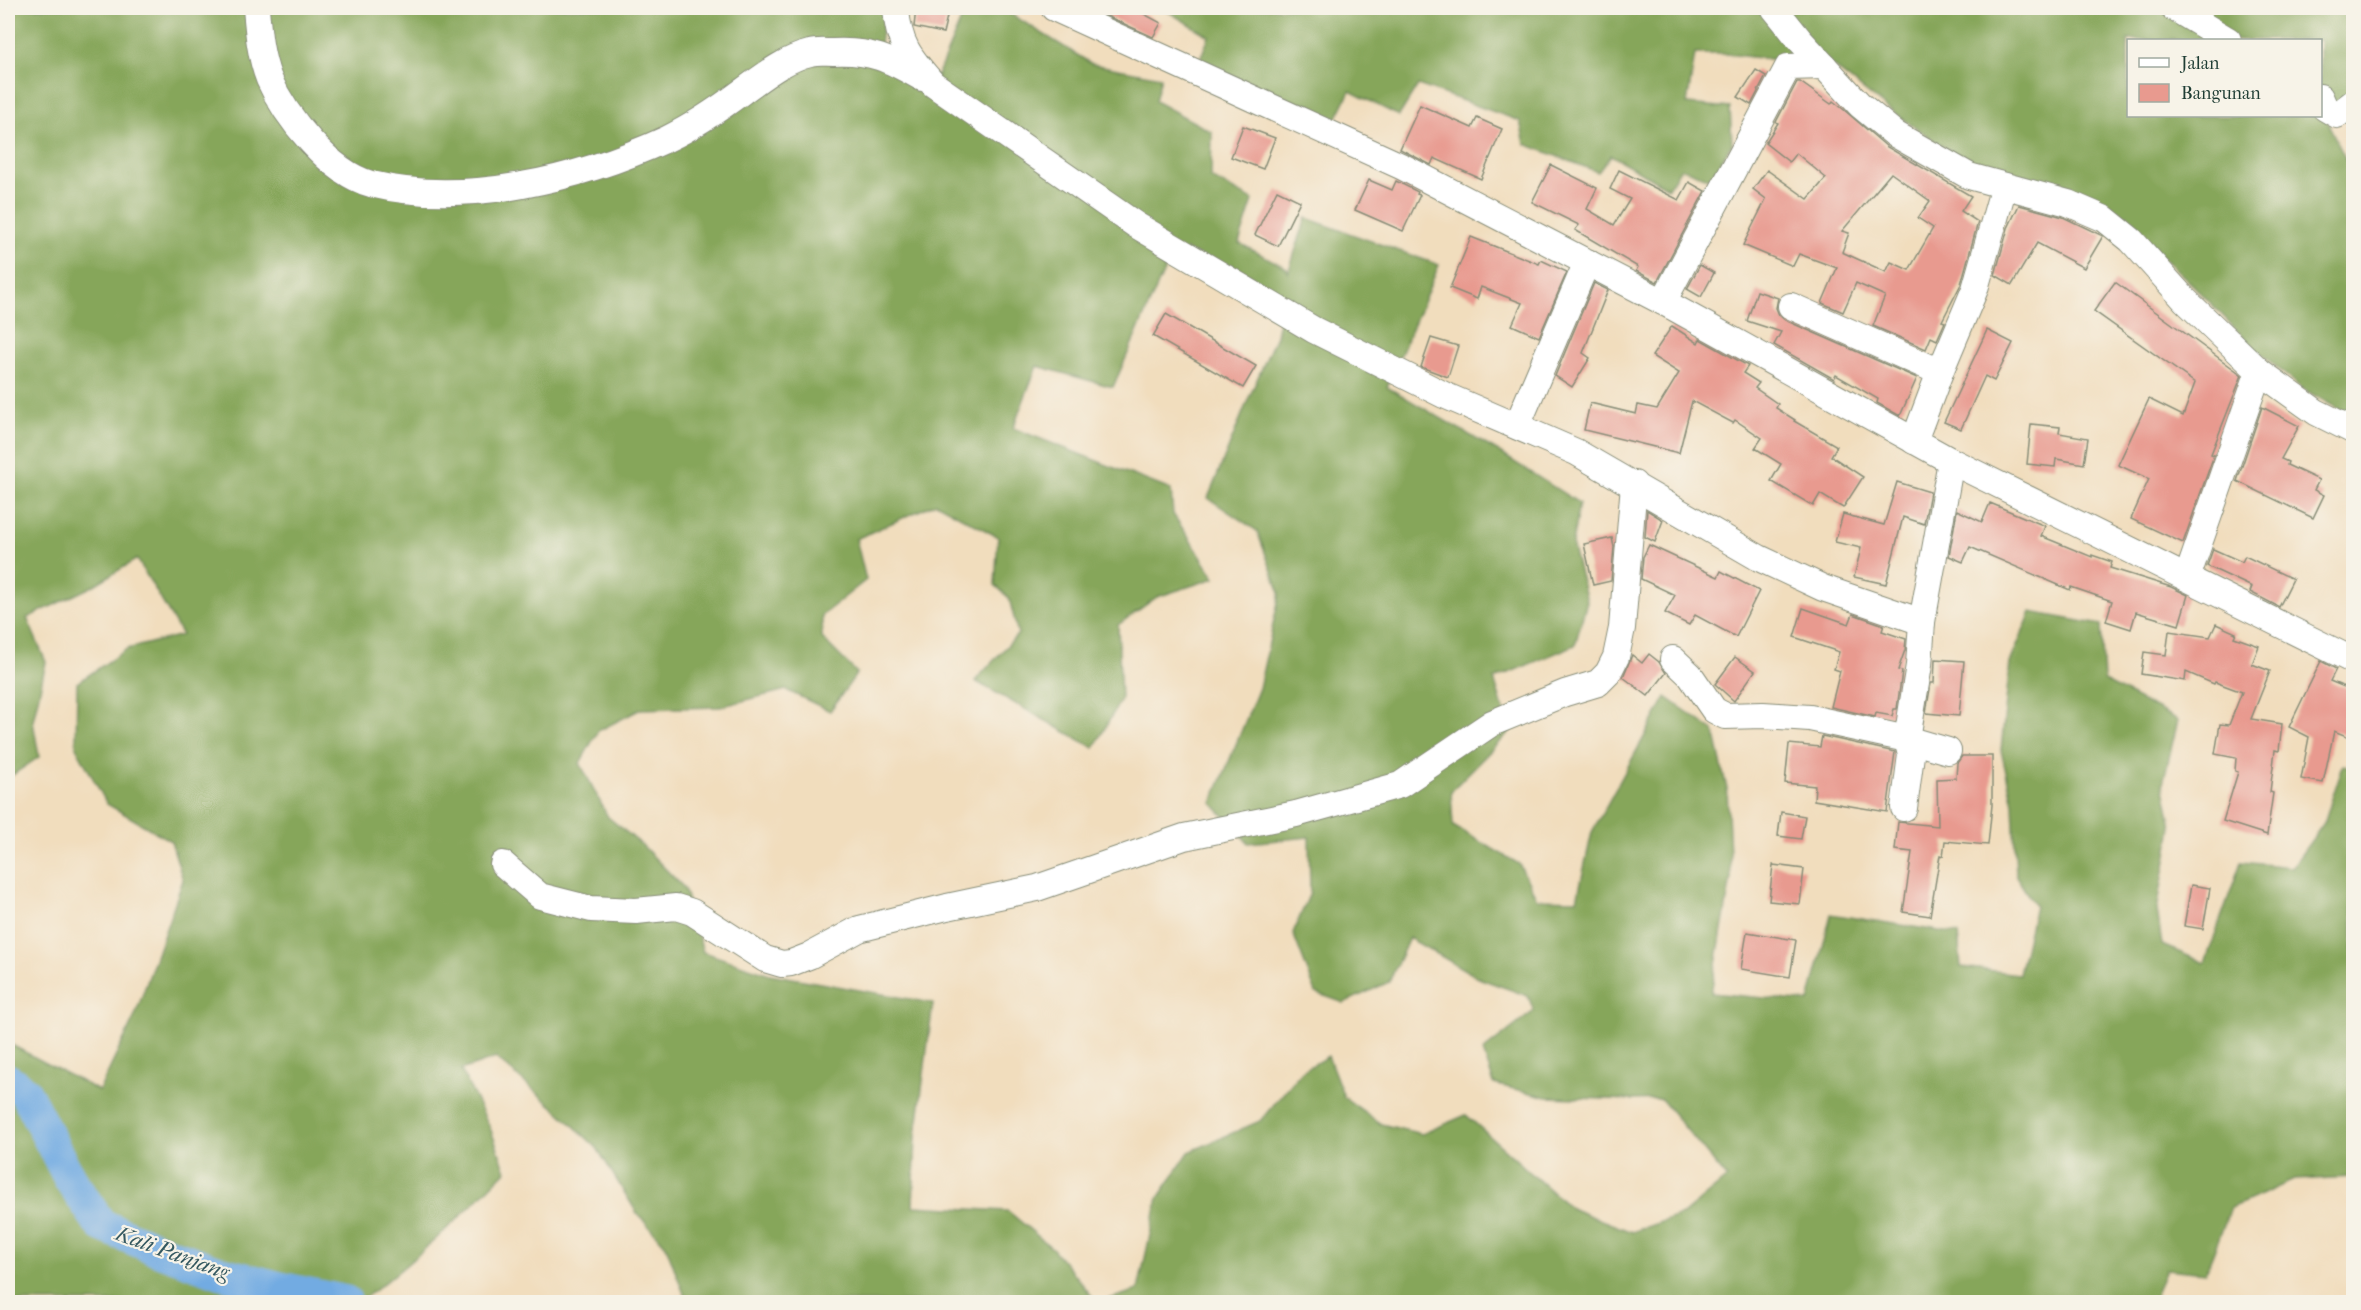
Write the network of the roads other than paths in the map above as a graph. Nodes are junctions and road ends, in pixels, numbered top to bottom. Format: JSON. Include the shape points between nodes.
{"nodes":[{"id":1,"x":256,"y":8,"type":"edge"},
{"id":2,"x":896,"y":8,"type":"edge"},
{"id":3,"x":1054,"y":8,"type":"edge"},
{"id":4,"x":1774,"y":8,"type":"edge"},
{"id":5,"x":2174,"y":8,"type":"edge"},
{"id":6,"x":2226,"y":39,"type":"edge"},
{"id":7,"x":1824,"y":66,"type":"junction"},
{"id":8,"x":933,"y":84,"type":"junction"},
{"id":9,"x":2322,"y":101,"type":"edge"},
{"id":10,"x":2354,"y":102,"type":"edge"},
{"id":11,"x":2004,"y":186,"type":"junction"},
{"id":12,"x":1587,"y":262,"type":"junction"},
{"id":13,"x":1663,"y":302,"type":"junction"},
{"id":14,"x":1791,"y":306,"type":"dead end"},
{"id":15,"x":2259,"y":371,"type":"junction"},
{"id":16,"x":1940,"y":372,"type":"junction"},
{"id":17,"x":1517,"y":426,"type":"junction"},
{"id":18,"x":2354,"y":431,"type":"edge"},
{"id":19,"x":1914,"y":441,"type":"junction"},
{"id":20,"x":1951,"y":461,"type":"junction"},
{"id":21,"x":1634,"y":484,"type":"junction"},
{"id":22,"x":2187,"y":578,"type":"junction"},
{"id":23,"x":1922,"y":622,"type":"junction"},
{"id":24,"x":1673,"y":659,"type":"dead end"},
{"id":25,"x":2354,"y":661,"type":"edge"},
{"id":26,"x":1907,"y":739,"type":"junction"},
{"id":27,"x":1948,"y":751,"type":"dead end"},
{"id":28,"x":1904,"y":808,"type":"dead end"},
{"id":29,"x":503,"y":864,"type":"dead end"}],
"edges":[{"from":1,"to":8,"type":"street","via":[[258,39],[269,78],[289,113],[317,148],[341,170],[369,183],[431,192],[485,190],[554,179],[610,162],[668,139],[711,115],[775,68],[810,53],[873,54]]},
{"from":2,"to":8,"type":"street","via":[[907,54]]},
{"from":3,"to":12,"type":"street","via":[[1403,167]]},
{"from":4,"to":7,"type":"street"},
{"from":5,"to":6,"type":"street"},
{"from":7,"to":11,"type":"street","via":[[1860,105],[1895,134],[1969,176]]},
{"from":7,"to":13,"type":"street","via":[[1788,67]]},
{"from":8,"to":17,"type":"street","via":[[1136,225],[1314,330],[1444,395]]},
{"from":9,"to":10,"type":"street","via":[[2325,108],[2337,114]]},
{"from":11,"to":15,"type":"street","via":[[2067,203],[2105,219],[2131,240],[2185,300]]},
{"from":11,"to":16,"type":"street","via":[[1975,289]]},
{"from":12,"to":13,"type":"street"},
{"from":12,"to":17,"type":"street"},
{"from":13,"to":19,"type":"street"},
{"from":14,"to":16,"type":"street"},
{"from":15,"to":18,"type":"street","via":[[2316,412]]},
{"from":15,"to":22,"type":"street"},
{"from":16,"to":19,"type":"street"},
{"from":17,"to":21,"type":"street"},
{"from":19,"to":20,"type":"street"},
{"from":20,"to":22,"type":"street"},
{"from":20,"to":23,"type":"street"},
{"from":21,"to":23,"type":"street","via":[[1759,558],[1823,588]]},
{"from":21,"to":29,"type":"street","via":[[1622,628],[1608,673],[1598,683],[1492,723],[1400,786],[1296,814],[1184,837],[1037,888],[859,929],[809,956],[782,964],[765,959],[693,912],[676,907],[636,911],[591,909],[540,896]]},
{"from":22,"to":25,"type":"street"},
{"from":23,"to":26,"type":"street"},
{"from":24,"to":26,"type":"street","via":[[1690,675],[1714,710],[1725,716],[1810,718]]},
{"from":26,"to":27,"type":"street"},
{"from":26,"to":28,"type":"street","via":[[1911,755]]}]}
